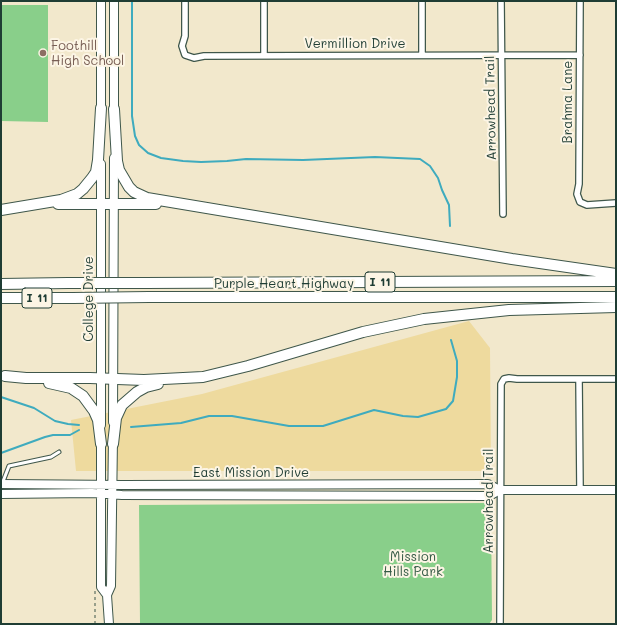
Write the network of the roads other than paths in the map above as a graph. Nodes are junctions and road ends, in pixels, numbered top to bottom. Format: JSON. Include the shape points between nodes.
{"nodes":[{"id":1,"x":101,"y":1,"type":"edge"},
{"id":2,"x":114,"y":1,"type":"edge"},
{"id":3,"x":185,"y":1,"type":"edge"},
{"id":4,"x":264,"y":1,"type":"edge"},
{"id":5,"x":422,"y":1,"type":"edge"},
{"id":6,"x":501,"y":1,"type":"edge"},
{"id":7,"x":580,"y":1,"type":"edge"},
{"id":8,"x":422,"y":55,"type":"junction"},
{"id":9,"x":501,"y":55,"type":"junction"},
{"id":10,"x":580,"y":55,"type":"junction"},
{"id":11,"x":264,"y":56,"type":"junction"},
{"id":12,"x":101,"y":108,"type":"junction"},
{"id":13,"x":114,"y":109,"type":"junction"},
{"id":14,"x":616,"y":203,"type":"edge"},
{"id":15,"x":182,"y":204,"type":"junction"},
{"id":16,"x":30,"y":205,"type":"junction"},
{"id":17,"x":100,"y":205,"type":"junction"},
{"id":18,"x":114,"y":205,"type":"junction"},
{"id":19,"x":1,"y":210,"type":"edge"},
{"id":20,"x":503,"y":214,"type":"dead end"},
{"id":21,"x":616,"y":274,"type":"edge"},
{"id":22,"x":616,"y":281,"type":"edge"},
{"id":23,"x":1,"y":284,"type":"edge"},
{"id":24,"x":616,"y":297,"type":"edge"},
{"id":25,"x":1,"y":298,"type":"edge"},
{"id":26,"x":616,"y":307,"type":"edge"},
{"id":27,"x":3,"y":376,"type":"edge"},
{"id":28,"x":100,"y":378,"type":"junction"},
{"id":29,"x":113,"y":378,"type":"junction"},
{"id":30,"x":185,"y":379,"type":"junction"},
{"id":31,"x":579,"y":379,"type":"junction"},
{"id":32,"x":616,"y":379,"type":"edge"},
{"id":33,"x":101,"y":444,"type":"junction"},
{"id":34,"x":113,"y":444,"type":"junction"},
{"id":35,"x":59,"y":452,"type":"dead end"},
{"id":36,"x":2,"y":484,"type":"edge"},
{"id":37,"x":101,"y":484,"type":"junction"},
{"id":38,"x":113,"y":484,"type":"junction"},
{"id":39,"x":500,"y":490,"type":"junction"},
{"id":40,"x":580,"y":490,"type":"junction"},
{"id":41,"x":616,"y":490,"type":"edge"},
{"id":42,"x":101,"y":493,"type":"junction"},
{"id":43,"x":1,"y":494,"type":"edge"},
{"id":44,"x":113,"y":495,"type":"junction"},
{"id":45,"x":107,"y":596,"type":"junction"},
{"id":46,"x":109,"y":624,"type":"edge"},
{"id":47,"x":500,"y":624,"type":"edge"}],
"edges":[{"from":1,"to":12,"type":"main road","name":"College Drive"},
{"from":2,"to":13,"type":"main road","name":"College Drive"},
{"from":3,"to":11,"type":"street","name":"Vermillion Drive","via":[[185,36],[182,46],[185,55],[194,58]]},
{"from":4,"to":11,"type":"street"},
{"from":5,"to":8,"type":"street"},
{"from":6,"to":9,"type":"street","name":"Arrowhead Trail"},
{"from":7,"to":10,"type":"street","name":"Brahma Lane"},
{"from":8,"to":9,"type":"street","name":"Vermillion Drive"},
{"from":8,"to":11,"type":"street","name":"Vermillion Drive"},
{"from":9,"to":10,"type":"street","name":"Vermillion Drive"},
{"from":9,"to":20,"type":"street","name":"Arrowhead Trail"},
{"from":10,"to":14,"type":"street","name":"Brahma Lane","via":[[577,194],[580,202],[587,205]]},
{"from":12,"to":16,"type":"highway","via":[[98,160],[92,178],[83,189],[69,198]]},
{"from":12,"to":17,"type":"main road","name":"College Drive"},
{"from":13,"to":15,"type":"highway","via":[[117,161],[125,182],[134,192],[147,198]]},
{"from":13,"to":18,"type":"main road","name":"College Drive"},
{"from":15,"to":18,"type":"highway"},
{"from":15,"to":21,"type":"highway"},
{"from":16,"to":17,"type":"highway"},
{"from":16,"to":19,"type":"highway"},
{"from":17,"to":18,"type":"highway"},
{"from":17,"to":28,"type":"main road","name":"College Drive"},
{"from":18,"to":29,"type":"main road","name":"College Drive"},
{"from":22,"to":23,"type":"highway","name":"Purple Heart Highway","number":"I 11","bridge":true},
{"from":24,"to":25,"type":"highway","name":"Purple Heart Highway","number":"I 11","bridge":true},
{"from":26,"to":30,"type":"highway","via":[[509,310],[424,319],[363,332],[222,373]]},
{"from":27,"to":28,"type":"highway"},
{"from":27,"to":33,"type":"highway","via":[[64,386],[77,391],[94,411],[98,420]]},
{"from":28,"to":29,"type":"highway"},
{"from":28,"to":33,"type":"main road","name":"College Drive"},
{"from":29,"to":30,"type":"highway"},
{"from":29,"to":34,"type":"main road","name":"College Drive"},
{"from":30,"to":34,"type":"highway","via":[[146,386],[131,396],[122,405],[116,418]]},
{"from":31,"to":32,"type":"street"},
{"from":31,"to":39,"type":"street","name":"Arrowhead Trail","via":[[504,379],[501,392]]},
{"from":31,"to":40,"type":"street"},
{"from":33,"to":37,"type":"main road","name":"College Drive"},
{"from":34,"to":38,"type":"main road","name":"College Drive"},
{"from":35,"to":36,"type":"lane","via":[[51,457],[9,466]]},
{"from":36,"to":37,"type":"main road","name":"East Mission Drive"},
{"from":37,"to":38,"type":"main road","name":"East Mission Drive"},
{"from":37,"to":42,"type":"main road","name":"College Drive"},
{"from":38,"to":39,"type":"main road","name":"East Mission Drive","via":[[488,484]]},
{"from":38,"to":44,"type":"main road","name":"College Drive"},
{"from":39,"to":40,"type":"main road","name":"East Mission Drive"},
{"from":39,"to":44,"type":"main road","name":"East Mission Drive","via":[[489,496]]},
{"from":39,"to":47,"type":"street","name":"Arrowhead Trail"},
{"from":40,"to":41,"type":"main road","name":"East Mission Drive"},
{"from":42,"to":43,"type":"main road","name":"East Mission Drive"},
{"from":42,"to":44,"type":"main road","name":"East Mission Drive"},
{"from":42,"to":45,"type":"main road","name":"College Drive","via":[[101,587]]},
{"from":44,"to":45,"type":"main road","name":"College Drive","via":[[111,586]]},
{"from":45,"to":46,"type":"main road","name":"College Drive"}]}
